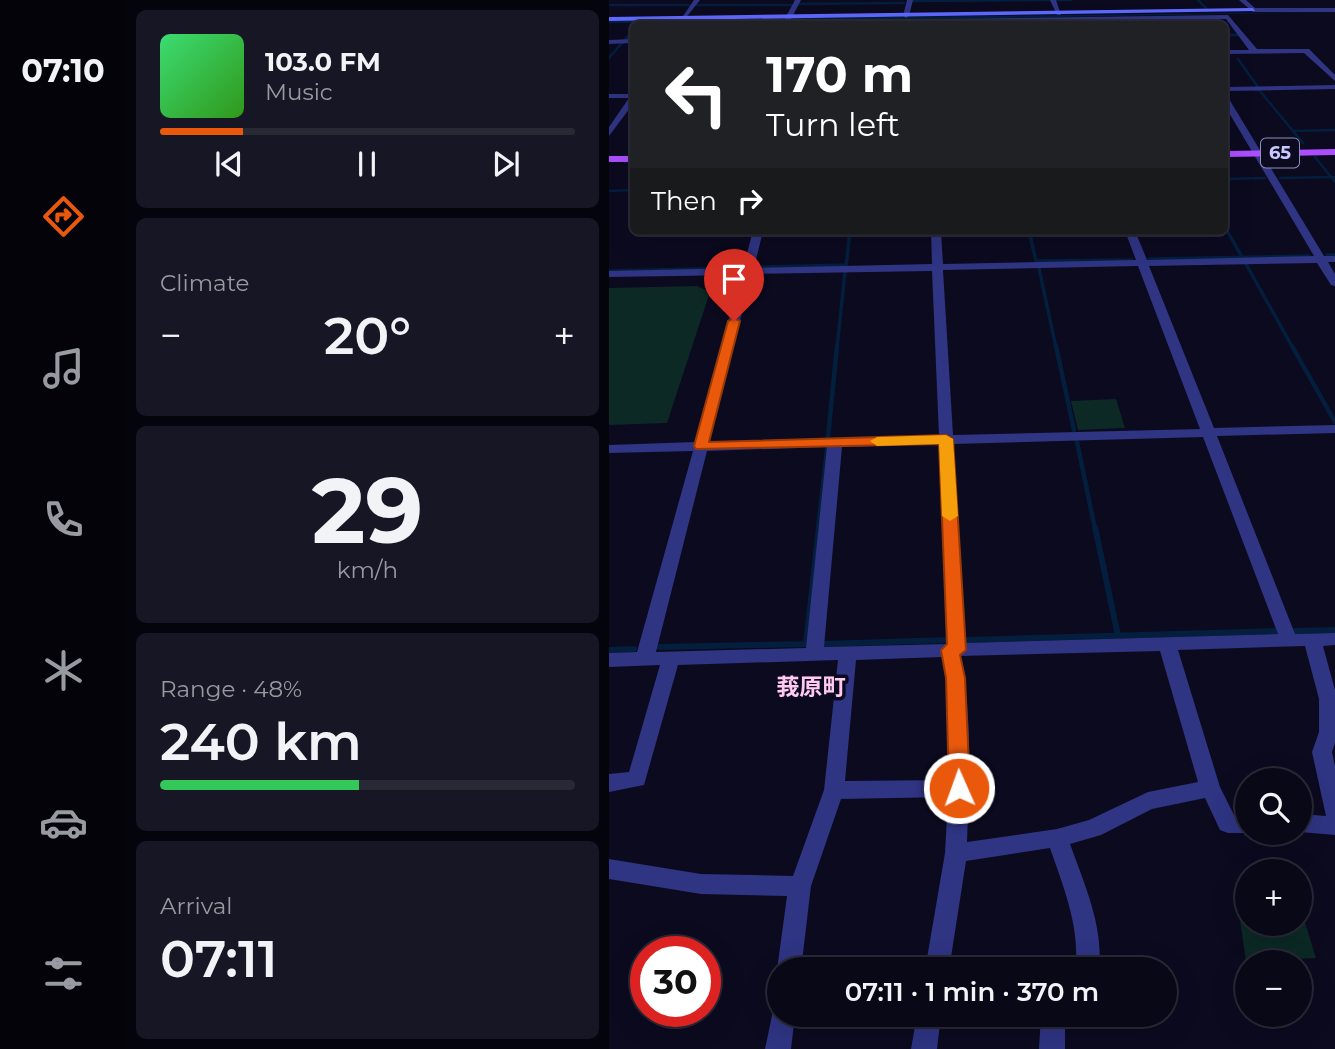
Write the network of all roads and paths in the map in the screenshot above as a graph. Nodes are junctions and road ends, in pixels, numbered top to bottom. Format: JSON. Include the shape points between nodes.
{"nodes":[{"id":1,"x":697,"y":0,"type":"edge"},
{"id":2,"x":797,"y":0,"type":"edge"},
{"id":3,"x":910,"y":0,"type":"edge"},
{"id":4,"x":1053,"y":0,"type":"edge"},
{"id":5,"x":1159,"y":0,"type":"edge"},
{"id":6,"x":1242,"y":0,"type":"edge"},
{"id":7,"x":1249,"y":0,"type":"edge"},
{"id":8,"x":1327,"y":2,"type":"edge"},
{"id":9,"x":1335,"y":3,"type":"edge"},
{"id":10,"x":1257,"y":10,"type":"junction"},
{"id":11,"x":1335,"y":10,"type":"edge"},
{"id":12,"x":1059,"y":14,"type":"junction"},
{"id":13,"x":906,"y":16,"type":"junction"},
{"id":14,"x":683,"y":18,"type":"junction"},
{"id":15,"x":1172,"y":18,"type":"edge"},
{"id":16,"x":609,"y":19,"type":"edge"},
{"id":17,"x":788,"y":21,"type":"edge"},
{"id":18,"x":1030,"y":21,"type":"edge"},
{"id":19,"x":630,"y":41,"type":"edge"},
{"id":20,"x":609,"y":42,"type":"edge"},
{"id":21,"x":1228,"y":52,"type":"edge"},
{"id":22,"x":1255,"y":52,"type":"junction"},
{"id":23,"x":1335,"y":79,"type":"edge"},
{"id":24,"x":1335,"y":87,"type":"edge"},
{"id":25,"x":1228,"y":89,"type":"edge"},
{"id":26,"x":609,"y":96,"type":"edge"},
{"id":27,"x":630,"y":98,"type":"edge"},
{"id":28,"x":630,"y":102,"type":"edge"},
{"id":29,"x":1228,"y":104,"type":"edge"},
{"id":30,"x":609,"y":132,"type":"edge"},
{"id":31,"x":1335,"y":146,"type":"edge"},
{"id":32,"x":1228,"y":148,"type":"edge"},
{"id":33,"x":1256,"y":151,"type":"junction"},
{"id":34,"x":1335,"y":152,"type":"edge"},
{"id":35,"x":1228,"y":154,"type":"edge"},
{"id":36,"x":609,"y":159,"type":"edge"},
{"id":37,"x":630,"y":159,"type":"edge"},
{"id":38,"x":609,"y":165,"type":"edge"},
{"id":39,"x":630,"y":165,"type":"edge"},
{"id":40,"x":757,"y":235,"type":"edge"},
{"id":41,"x":936,"y":235,"type":"edge"},
{"id":42,"x":1132,"y":235,"type":"edge"},
{"id":43,"x":1321,"y":259,"type":"junction"},
{"id":44,"x":1335,"y":259,"type":"edge"},
{"id":45,"x":1142,"y":263,"type":"junction"},
{"id":46,"x":938,"y":267,"type":"junction"},
{"id":47,"x":747,"y":271,"type":"junction"},
{"id":48,"x":609,"y":274,"type":"edge"},
{"id":49,"x":1335,"y":283,"type":"edge"},
{"id":50,"x":1335,"y":429,"type":"edge"},
{"id":51,"x":1208,"y":432,"type":"junction"},
{"id":52,"x":946,"y":439,"type":"junction"},
{"id":53,"x":835,"y":442,"type":"junction"},
{"id":54,"x":701,"y":446,"type":"junction"},
{"id":55,"x":609,"y":449,"type":"edge"},
{"id":56,"x":1335,"y":639,"type":"edge"},
{"id":57,"x":1289,"y":640,"type":"junction"},
{"id":58,"x":1312,"y":640,"type":"junction"},
{"id":59,"x":1167,"y":644,"type":"junction"},
{"id":60,"x":953,"y":650,"type":"junction"},
{"id":61,"x":814,"y":653,"type":"junction"},
{"id":62,"x":848,"y":653,"type":"junction"},
{"id":63,"x":671,"y":657,"type":"junction"},
{"id":64,"x":645,"y":658,"type":"junction"},
{"id":65,"x":609,"y":660,"type":"edge"},
{"id":66,"x":609,"y":783,"type":"edge"},
{"id":67,"x":959,"y":788,"type":"junction"},
{"id":68,"x":1210,"y":788,"type":"junction"},
{"id":69,"x":834,"y":790,"type":"junction"},
{"id":70,"x":1335,"y":813,"type":"edge"},
{"id":71,"x":1235,"y":824,"type":"edge"},
{"id":72,"x":1312,"y":824,"type":"edge"},
{"id":73,"x":1335,"y":827,"type":"edge"},
{"id":74,"x":1057,"y":838,"type":"junction"},
{"id":75,"x":956,"y":853,"type":"junction"},
{"id":76,"x":609,"y":869,"type":"edge"},
{"id":77,"x":800,"y":886,"type":"junction"},
{"id":78,"x":791,"y":957,"type":"edge"},
{"id":79,"x":939,"y":957,"type":"edge"},
{"id":80,"x":1089,"y":957,"type":"edge"},
{"id":81,"x":781,"y":1027,"type":"edge"},
{"id":82,"x":927,"y":1027,"type":"edge"},
{"id":83,"x":1053,"y":1027,"type":"edge"},
{"id":84,"x":778,"y":1049,"type":"edge"},
{"id":85,"x":924,"y":1049,"type":"edge"},
{"id":86,"x":1052,"y":1049,"type":"edge"}],
"edges":[{"from":1,"to":14,"type":"street"},
{"from":2,"to":17,"type":"street"},
{"from":3,"to":13,"type":"street"},
{"from":4,"to":12,"type":"street"},
{"from":5,"to":15,"type":"street"},
{"from":6,"to":10,"type":"street"},
{"from":7,"to":10,"type":"street"},
{"from":8,"to":9,"type":"street"},
{"from":10,"to":11,"type":"street"},
{"from":10,"to":15,"type":"street"},
{"from":12,"to":13,"type":"street"},
{"from":12,"to":15,"type":"street"},
{"from":13,"to":17,"type":"street"},
{"from":14,"to":16,"type":"street"},
{"from":14,"to":17,"type":"street"},
{"from":15,"to":18,"type":"street"},
{"from":15,"to":22,"type":"street","via":[[1228,17]]},
{"from":19,"to":20,"type":"street"},
{"from":21,"to":22,"type":"street"},
{"from":22,"to":23,"type":"street","via":[[1306,51]]},
{"from":24,"to":25,"type":"street"},
{"from":26,"to":27,"type":"street"},
{"from":28,"to":30,"type":"street"},
{"from":29,"to":33,"type":"street"},
{"from":31,"to":33,"type":"main road","number":"65"},
{"from":32,"to":33,"type":"main road","number":"65"},
{"from":33,"to":34,"type":"main road","number":"65"},
{"from":33,"to":35,"type":"main road","number":"65"},
{"from":33,"to":43,"type":"street"},
{"from":36,"to":37,"type":"main road"},
{"from":38,"to":39,"type":"main road"},
{"from":40,"to":47,"type":"street"},
{"from":41,"to":46,"type":"street"},
{"from":42,"to":45,"type":"street"},
{"from":43,"to":44,"type":"street"},
{"from":43,"to":45,"type":"street"},
{"from":43,"to":49,"type":"street"},
{"from":45,"to":46,"type":"street"},
{"from":45,"to":51,"type":"street"},
{"from":46,"to":47,"type":"street"},
{"from":46,"to":52,"type":"street"},
{"from":47,"to":48,"type":"street"},
{"from":47,"to":54,"type":"street"},
{"from":50,"to":51,"type":"street"},
{"from":51,"to":52,"type":"street"},
{"from":51,"to":57,"type":"street"},
{"from":52,"to":53,"type":"street"},
{"from":52,"to":60,"type":"street"},
{"from":53,"to":54,"type":"street"},
{"from":53,"to":61,"type":"street"},
{"from":54,"to":55,"type":"street"},
{"from":54,"to":64,"type":"street"},
{"from":56,"to":58,"type":"street"},
{"from":57,"to":58,"type":"street"},
{"from":57,"to":59,"type":"street"},
{"from":58,"to":70,"type":"street","via":[[1328,699],[1329,732],[1322,752]]},
{"from":59,"to":60,"type":"street"},
{"from":59,"to":68,"type":"street"},
{"from":60,"to":62,"type":"street"},
{"from":60,"to":67,"type":"street"},
{"from":61,"to":62,"type":"street"},
{"from":61,"to":63,"type":"street"},
{"from":62,"to":69,"type":"street"},
{"from":63,"to":64,"type":"street"},
{"from":63,"to":66,"type":"street","via":[[637,779]]},
{"from":64,"to":65,"type":"street"},
{"from":67,"to":69,"type":"street"},
{"from":67,"to":75,"type":"street"},
{"from":68,"to":71,"type":"street","via":[[1228,824]]},
{"from":68,"to":74,"type":"street","via":[[1148,802],[1093,828]]},
{"from":69,"to":77,"type":"street"},
{"from":72,"to":73,"type":"street"},
{"from":74,"to":75,"type":"street"},
{"from":74,"to":80,"type":"street","via":[[1081,911]]},
{"from":75,"to":79,"type":"street"},
{"from":76,"to":77,"type":"street","via":[[701,884]]},
{"from":77,"to":78,"type":"street"},
{"from":81,"to":84,"type":"street"},
{"from":82,"to":85,"type":"street"},
{"from":83,"to":86,"type":"street"}]}
